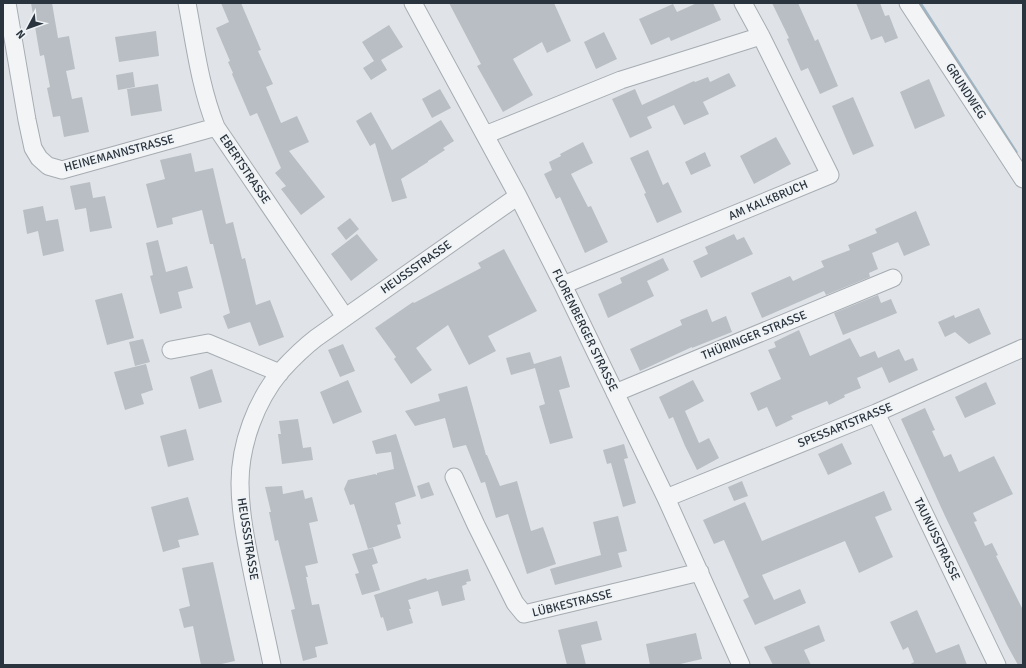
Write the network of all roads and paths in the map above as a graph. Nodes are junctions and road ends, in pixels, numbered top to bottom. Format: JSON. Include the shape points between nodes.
{"nodes":[{"id":1,"x":6,"y":3,"type":"edge"},
{"id":2,"x":187,"y":3,"type":"edge"},
{"id":3,"x":413,"y":3,"type":"edge"},
{"id":4,"x":743,"y":3,"type":"edge"},
{"id":5,"x":908,"y":3,"type":"edge"},
{"id":6,"x":761,"y":36,"type":"junction"},
{"id":7,"x":216,"y":127,"type":"junction"},
{"id":8,"x":485,"y":135,"type":"junction"},
{"id":9,"x":1023,"y":179,"type":"edge"},
{"id":10,"x":518,"y":196,"type":"junction"},
{"id":11,"x":893,"y":278,"type":"dead end"},
{"id":12,"x":563,"y":285,"type":"junction"},
{"id":13,"x":345,"y":317,"type":"junction"},
{"id":14,"x":1023,"y":348,"type":"edge"},
{"id":15,"x":171,"y":350,"type":"dead end"},
{"id":16,"x":280,"y":373,"type":"junction"},
{"id":17,"x":615,"y":393,"type":"junction"},
{"id":18,"x":876,"y":413,"type":"junction"},
{"id":19,"x":454,"y":477,"type":"dead end"},
{"id":20,"x":666,"y":498,"type":"junction"},
{"id":21,"x":700,"y":572,"type":"junction"},
{"id":22,"x":272,"y":665,"type":"edge"},
{"id":23,"x":741,"y":665,"type":"edge"},
{"id":24,"x":997,"y":665,"type":"edge"}],
"edges":[{"from":1,"to":7,"type":"street","name":"HEINEMANNSTRASSE","via":[[34,148],[39,158],[48,166],[62,170]]},
{"from":2,"to":7,"type":"street","name":"EBERTSTRASSE","via":[[201,81]]},
{"from":3,"to":8,"type":"street","name":"FLORENBERGER STRASSE"},
{"from":4,"to":6,"type":"street","name":"AM KALKBRUCH"},
{"from":5,"to":9,"type":"street","name":"GRUNDWEG"},
{"from":6,"to":8,"type":"street","via":[[621,80]]},
{"from":6,"to":12,"type":"street","name":"AM KALKBRUCH","via":[[830,175]]},
{"from":7,"to":13,"type":"street","name":"EBERTSTRASSE"},
{"from":8,"to":10,"type":"street","name":"FLORENBERGER STRASSE"},
{"from":10,"to":12,"type":"street","name":"FLORENBERGER STRASSE"},
{"from":10,"to":13,"type":"street","name":"HEUSSSTRASSE"},
{"from":11,"to":17,"type":"street","name":"THÜRINGER STRASSE"},
{"from":12,"to":17,"type":"street","name":"FLORENBERGER STRASSE"},
{"from":13,"to":16,"type":"street","name":"HEUSSSTRASSE","via":[[302,350]]},
{"from":14,"to":18,"type":"street","name":"SPESSARTSTRASSE"},
{"from":15,"to":16,"type":"street","via":[[208,342]]},
{"from":16,"to":22,"type":"street","name":"HEUSSSTRASSE","via":[[262,399],[251,426],[240,482],[244,529]]},
{"from":17,"to":20,"type":"street","name":"FLORENBERGER STRASSE"},
{"from":18,"to":20,"type":"street","name":"SPESSARTSTRASSE"},
{"from":18,"to":24,"type":"street","name":"TAUNUSSTRASSE"},
{"from":19,"to":21,"type":"street","name":"LÜBKESTRASSE","via":[[514,603],[524,614]]},
{"from":20,"to":21,"type":"street","name":"FLORENBERGER STRASSE"},
{"from":21,"to":23,"type":"street","name":"FLORENBERGER STRASSE"}]}
